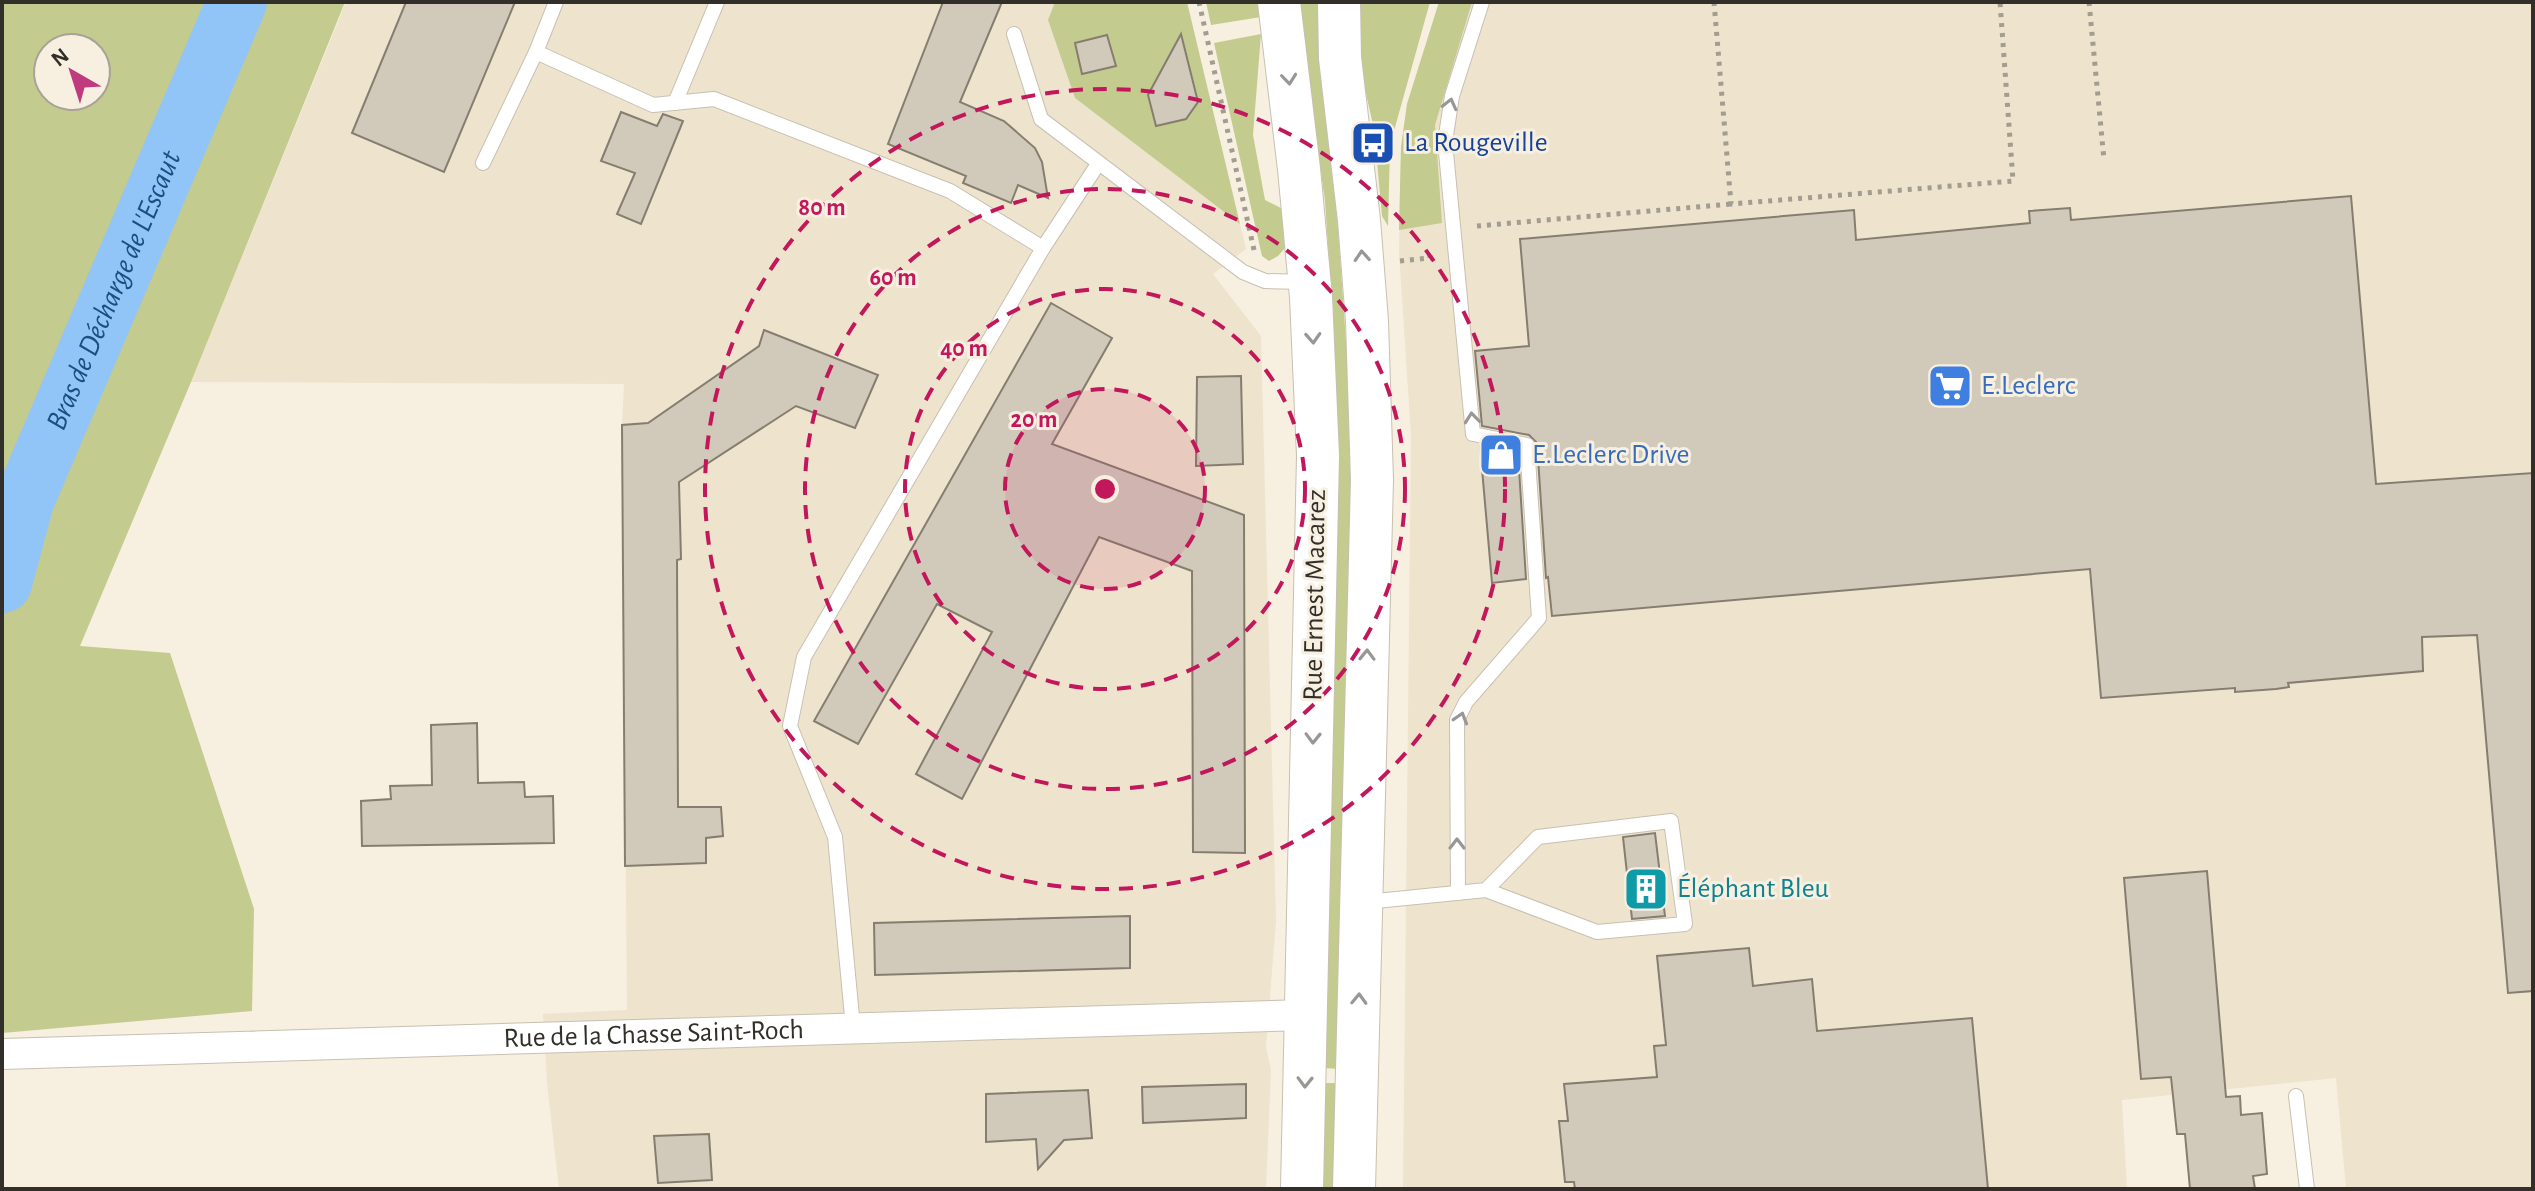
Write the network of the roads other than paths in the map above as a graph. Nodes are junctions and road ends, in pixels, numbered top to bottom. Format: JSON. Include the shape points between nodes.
{"nodes":[{"id":1,"x":556,"y":2,"type":"edge"},
{"id":2,"x":717,"y":2,"type":"edge"},
{"id":3,"x":1279,"y":2,"type":"edge"},
{"id":4,"x":1339,"y":2,"type":"edge"},
{"id":5,"x":1482,"y":2,"type":"edge"},
{"id":6,"x":1014,"y":34,"type":"dead end"},
{"id":7,"x":536,"y":52,"type":"junction"},
{"id":8,"x":675,"y":103,"type":"junction"},
{"id":9,"x":483,"y":163,"type":"dead end"},
{"id":10,"x":1098,"y":164,"type":"junction"},
{"id":11,"x":1043,"y":248,"type":"junction"},
{"id":12,"x":1309,"y":282,"type":"junction"},
{"id":13,"x":1486,"y":890,"type":"junction"},
{"id":14,"x":1458,"y":893,"type":"junction"},
{"id":15,"x":1362,"y":902,"type":"junction"},
{"id":16,"x":1306,"y":1015,"type":"junction"},
{"id":17,"x":853,"y":1027,"type":"junction"},
{"id":18,"x":2,"y":1054,"type":"edge"},
{"id":19,"x":2296,"y":1096,"type":"dead end"},
{"id":20,"x":1302,"y":1189,"type":"edge"},
{"id":21,"x":1354,"y":1189,"type":"edge"},
{"id":22,"x":2307,"y":1189,"type":"edge"}],
"edges":[{"from":1,"to":7,"type":"lane"},
{"from":2,"to":8,"type":"lane"},
{"from":3,"to":12,"type":"main road","name":"Rue Ernest Macarez","one_way":true},
{"from":15,"to":4,"type":"main road","name":"Rue Ernest Macarez","one_way":true,"via":[[1371,418]]},
{"from":14,"to":5,"type":"lane","one_way":true,"via":[[1457,720],[1466,702],[1539,618],[1527,445],[1473,434],[1452,228],[1445,128]]},
{"from":6,"to":10,"type":"lane","via":[[1041,119]]},
{"from":7,"to":8,"type":"lane","via":[[653,105]]},
{"from":7,"to":9,"type":"lane"},
{"from":8,"to":11,"type":"lane","via":[[714,99],[950,191]]},
{"from":10,"to":11,"type":"lane"},
{"from":10,"to":12,"type":"lane","via":[[1228,263],[1277,283]]},
{"from":11,"to":17,"type":"lane","via":[[804,657],[790,726],[835,837]]},
{"from":12,"to":16,"type":"main road","name":"Rue Ernest Macarez","one_way":true,"via":[[1318,508]]},
{"from":13,"to":13,"type":"lane","via":[[1538,837],[1671,821],[1685,924],[1597,932]]},
{"from":13,"to":14,"type":"lane"},
{"from":14,"to":15,"type":"lane"},
{"from":21,"to":15,"type":"main road","name":"Rue Ernest Macarez","one_way":true},
{"from":16,"to":17,"type":"street","name":"Rue de la Chasse Saint-Roch"},
{"from":16,"to":20,"type":"main road","name":"Rue Ernest Macarez","one_way":true},
{"from":17,"to":18,"type":"street","name":"Rue de la Chasse Saint-Roch"},
{"from":19,"to":22,"type":"lane"}]}
